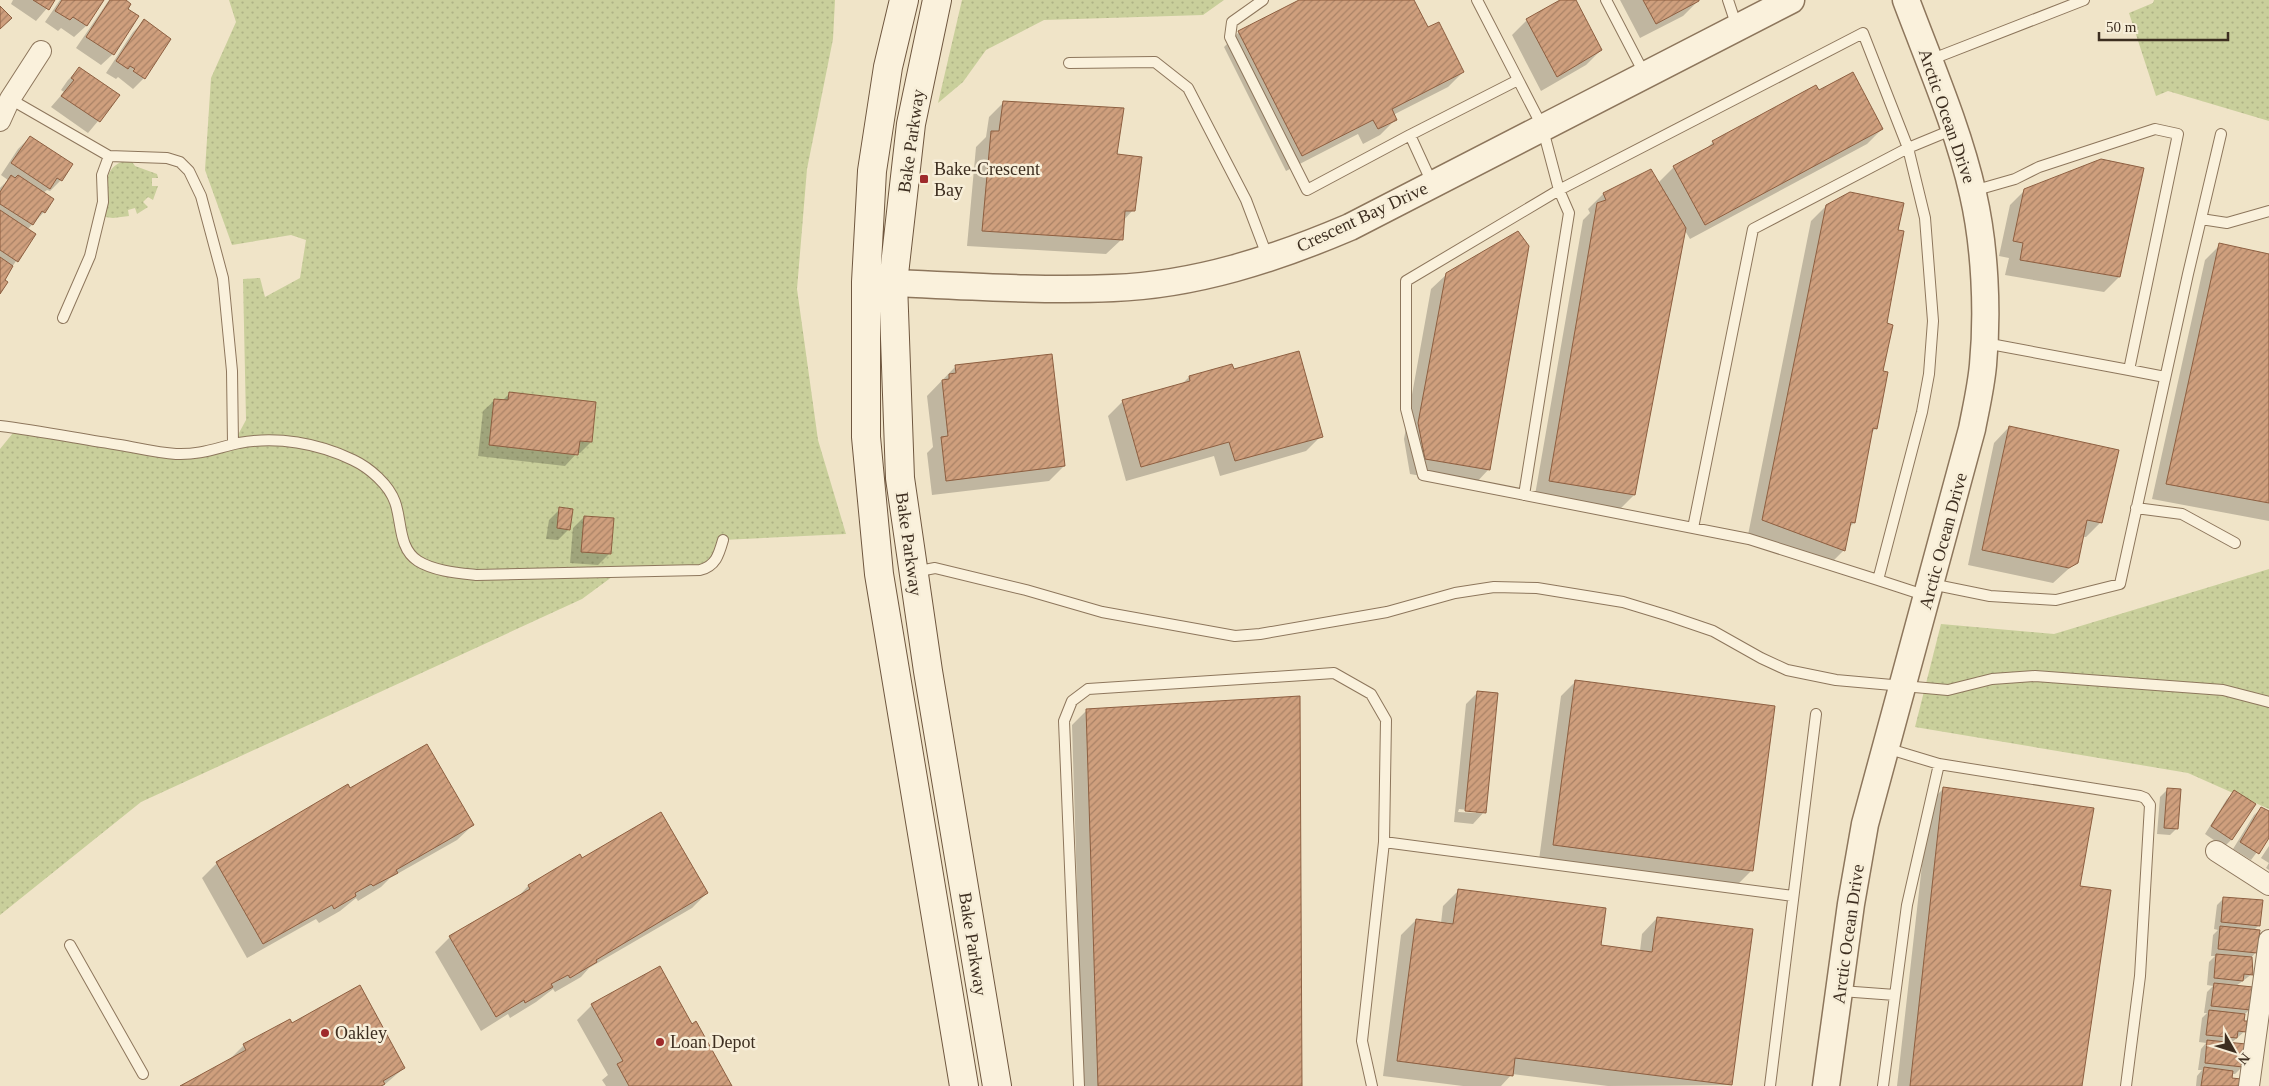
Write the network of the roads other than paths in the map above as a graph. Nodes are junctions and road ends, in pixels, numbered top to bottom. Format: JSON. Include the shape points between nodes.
{"nodes":[{"id":1,"x":904,"y":0,"type":"edge"},
{"id":2,"x":937,"y":0,"type":"edge"},
{"id":3,"x":1263,"y":0,"type":"edge"},
{"id":4,"x":1477,"y":0,"type":"edge"},
{"id":5,"x":1606,"y":0,"type":"edge"},
{"id":6,"x":1728,"y":0,"type":"edge"},
{"id":7,"x":1791,"y":0,"type":"edge"},
{"id":8,"x":1906,"y":0,"type":"edge"},
{"id":9,"x":2084,"y":0,"type":"edge"},
{"id":10,"x":1738,"y":28,"type":"junction"},
{"id":11,"x":897,"y":29,"type":"junction"},
{"id":12,"x":42,"y":51,"type":"dead end"},
{"id":13,"x":1929,"y":60,"type":"junction"},
{"id":14,"x":1069,"y":63,"type":"dead end"},
{"id":15,"x":1645,"y":75,"type":"junction"},
{"id":16,"x":1518,"y":80,"type":"junction"},
{"id":17,"x":5,"y":95,"type":"edge"},
{"id":18,"x":0,"y":121,"type":"edge"},
{"id":19,"x":1542,"y":126,"type":"junction"},
{"id":20,"x":1955,"y":129,"type":"junction"},
{"id":21,"x":2222,"y":134,"type":"dead end"},
{"id":22,"x":1410,"y":136,"type":"junction"},
{"id":23,"x":1908,"y":148,"type":"junction"},
{"id":24,"x":109,"y":156,"type":"junction"},
{"id":25,"x":1433,"y":184,"type":"junction"},
{"id":26,"x":1559,"y":190,"type":"junction"},
{"id":27,"x":1972,"y":191,"type":"junction"},
{"id":28,"x":2269,"y":211,"type":"edge"},
{"id":29,"x":2201,"y":219,"type":"junction"},
{"id":30,"x":1268,"y":259,"type":"junction"},
{"id":31,"x":894,"y":283,"type":"junction"},
{"id":32,"x":63,"y":318,"type":"dead end"},
{"id":33,"x":1984,"y":343,"type":"junction"},
{"id":34,"x":2129,"y":370,"type":"junction"},
{"id":35,"x":2165,"y":377,"type":"junction"},
{"id":36,"x":0,"y":426,"type":"edge"},
{"id":37,"x":233,"y":444,"type":"junction"},
{"id":38,"x":1524,"y":495,"type":"junction"},
{"id":39,"x":2136,"y":508,"type":"junction"},
{"id":40,"x":1692,"y":528,"type":"junction"},
{"id":41,"x":723,"y":540,"type":"dead end"},
{"id":42,"x":2235,"y":543,"type":"dead end"},
{"id":43,"x":913,"y":572,"type":"junction"},
{"id":44,"x":1878,"y":580,"type":"junction"},
{"id":45,"x":1930,"y":590,"type":"junction"},
{"id":46,"x":1904,"y":686,"type":"junction"},
{"id":47,"x":2269,"y":702,"type":"edge"},
{"id":48,"x":1816,"y":714,"type":"dead end"},
{"id":49,"x":1886,"y":748,"type":"junction"},
{"id":50,"x":1938,"y":764,"type":"junction"},
{"id":51,"x":1384,"y":842,"type":"junction"},
{"id":52,"x":2216,"y":852,"type":"dead end"},
{"id":53,"x":2269,"y":885,"type":"edge"},
{"id":54,"x":1793,"y":896,"type":"junction"},
{"id":55,"x":2269,"y":940,"type":"edge"},
{"id":56,"x":70,"y":945,"type":"dead end"},
{"id":57,"x":1840,"y":991,"type":"junction"},
{"id":58,"x":1894,"y":995,"type":"junction"},
{"id":59,"x":143,"y":1074,"type":"dead end"},
{"id":60,"x":964,"y":1086,"type":"edge"},
{"id":61,"x":996,"y":1086,"type":"edge"},
{"id":62,"x":1079,"y":1086,"type":"edge"},
{"id":63,"x":1372,"y":1086,"type":"edge"},
{"id":64,"x":1770,"y":1086,"type":"edge"},
{"id":65,"x":1826,"y":1086,"type":"edge"},
{"id":66,"x":1884,"y":1086,"type":"edge"},
{"id":67,"x":2126,"y":1086,"type":"edge"},
{"id":68,"x":2248,"y":1086,"type":"edge"}],
"edges":[{"from":1,"to":11,"type":"main road","name":"Bake Parkway"},
{"from":2,"to":31,"type":"main road","name":"Bake Parkway","via":[[911,124]]},
{"from":3,"to":22,"type":"lane","via":[[1232,22],[1230,37],[1307,190]]},
{"from":4,"to":16,"type":"lane"},
{"from":5,"to":15,"type":"lane"},
{"from":6,"to":10,"type":"lane"},
{"from":7,"to":10,"type":"street","name":"Crescent Bay Drive"},
{"from":8,"to":13,"type":"street","name":"Arctic Ocean Drive"},
{"from":9,"to":13,"type":"lane"},
{"from":10,"to":15,"type":"street","name":"Crescent Bay Drive"},
{"from":11,"to":31,"type":"main road","via":[[904,70],[889,159],[882,239],[886,277]]},
{"from":11,"to":60,"type":"main road","name":"Bake Parkway","via":[[872,171],[866,282],[866,437],[880,574]]},
{"from":12,"to":17,"type":"street"},
{"from":13,"to":20,"type":"street","name":"Arctic Ocean Drive"},
{"from":14,"to":30,"type":"lane","via":[[1155,62],[1188,88],[1246,200]]},
{"from":15,"to":19,"type":"street","name":"Crescent Bay Drive"},
{"from":16,"to":19,"type":"lane"},
{"from":16,"to":22,"type":"lane"},
{"from":17,"to":18,"type":"street"},
{"from":17,"to":24,"type":"lane"},
{"from":19,"to":25,"type":"street","name":"Crescent Bay Drive"},
{"from":19,"to":26,"type":"lane"},
{"from":20,"to":23,"type":"lane"},
{"from":20,"to":27,"type":"street","name":"Arctic Ocean Drive"},
{"from":21,"to":29,"type":"lane"},
{"from":22,"to":25,"type":"lane"},
{"from":23,"to":26,"type":"lane","via":[[1863,33]]},
{"from":23,"to":40,"type":"lane","via":[[1753,229]]},
{"from":23,"to":44,"type":"lane","via":[[1925,218],[1933,321],[1930,366],[1922,412]]},
{"from":24,"to":32,"type":"lane","via":[[102,175],[103,202],[90,256]]},
{"from":24,"to":37,"type":"lane","via":[[167,158],[180,162],[189,171],[201,196],[223,278],[232,371]]},
{"from":25,"to":30,"type":"street","name":"Crescent Bay Drive","via":[[1350,227]]},
{"from":26,"to":38,"type":"lane","via":[[1569,212]]},
{"from":26,"to":38,"type":"lane","via":[[1406,281],[1406,409],[1423,475]]},
{"from":27,"to":33,"type":"street","name":"Arctic Ocean Drive","via":[[1983,260]]},
{"from":27,"to":34,"type":"lane","via":[[2155,129],[2178,134]]},
{"from":28,"to":29,"type":"lane","via":[[2227,222]]},
{"from":29,"to":35,"type":"lane"},
{"from":30,"to":31,"type":"street","name":"Crescent Bay Drive","via":[[1215,274],[1114,288]]},
{"from":31,"to":43,"type":"main road","name":"Bake Parkway","via":[[900,478]]},
{"from":33,"to":34,"type":"lane"},
{"from":33,"to":45,"type":"street","name":"Arctic Ocean Drive","via":[[1972,429]]},
{"from":34,"to":35,"type":"lane"},
{"from":35,"to":39,"type":"lane"},
{"from":36,"to":37,"type":"lane","via":[[173,454],[206,453]]},
{"from":37,"to":41,"type":"lane","via":[[271,440],[303,443],[355,460],[388,489],[396,503],[406,547],[417,560],[459,573],[476,576],[700,570],[715,562]]},
{"from":38,"to":40,"type":"lane"},
{"from":39,"to":42,"type":"lane","via":[[2182,514]]},
{"from":39,"to":45,"type":"lane","via":[[2120,584],[2056,600]]},
{"from":40,"to":44,"type":"lane","via":[[1749,538]]},
{"from":43,"to":46,"type":"lane","via":[[935,568],[1102,612],[1235,636],[1387,612],[1455,593],[1494,587],[1537,588],[1623,602],[1669,616],[1713,631],[1787,670],[1836,680]]},
{"from":43,"to":61,"type":"main road","name":"Bake Parkway"},
{"from":44,"to":45,"type":"lane"},
{"from":45,"to":46,"type":"street","name":"Arctic Ocean Drive"},
{"from":46,"to":47,"type":"lane","via":[[1948,690],[1992,679],[2036,676],[2223,690]]},
{"from":46,"to":49,"type":"street","name":"Arctic Ocean Drive"},
{"from":48,"to":54,"type":"lane"},
{"from":49,"to":50,"type":"lane"},
{"from":49,"to":57,"type":"street","name":"Arctic Ocean Drive","via":[[1865,824]]},
{"from":50,"to":58,"type":"lane","via":[[1907,905]]},
{"from":50,"to":67,"type":"lane","via":[[2140,796],[2148,801],[2140,976]]},
{"from":51,"to":54,"type":"lane"},
{"from":51,"to":62,"type":"lane","via":[[1386,720],[1371,694],[1334,673],[1088,689],[1072,701],[1064,721]]},
{"from":51,"to":63,"type":"lane","via":[[1362,1041]]},
{"from":52,"to":53,"type":"street"},
{"from":54,"to":64,"type":"lane"},
{"from":55,"to":68,"type":"street"},
{"from":56,"to":59,"type":"lane"},
{"from":57,"to":58,"type":"lane"},
{"from":57,"to":65,"type":"street","name":"Arctic Ocean Drive"},
{"from":58,"to":66,"type":"lane"}]}
